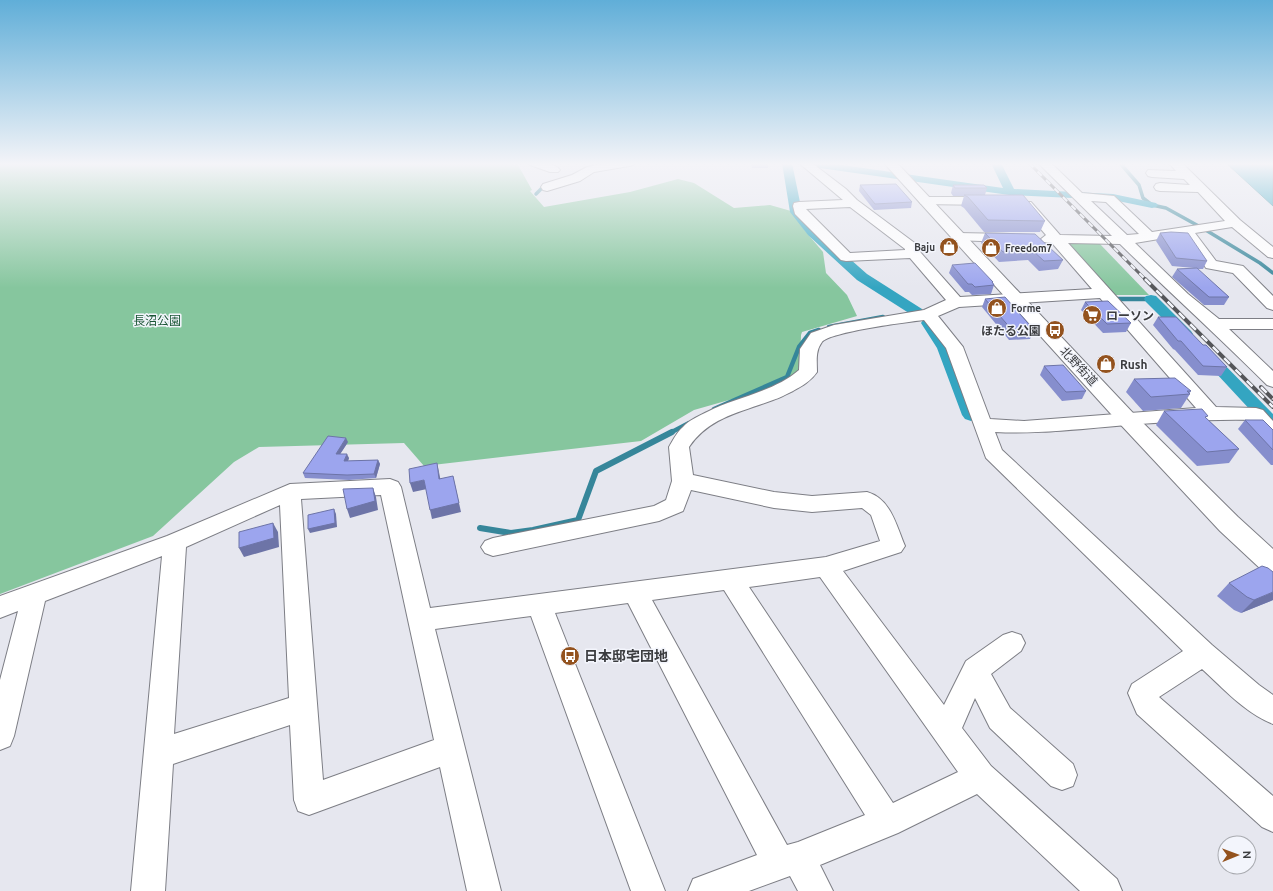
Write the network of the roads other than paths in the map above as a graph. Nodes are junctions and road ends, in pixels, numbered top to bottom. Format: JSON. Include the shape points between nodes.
{"nodes":[{"id":1,"x":825,"y":205,"type":"edge"},
{"id":2,"x":855,"y":205,"type":"edge"},
{"id":3,"x":928,"y":205,"type":"edge"},
{"id":4,"x":1025,"y":205,"type":"edge"},
{"id":5,"x":1087,"y":205,"type":"edge"},
{"id":6,"x":1116,"y":205,"type":"edge"},
{"id":7,"x":1217,"y":205,"type":"edge"},
{"id":8,"x":1235,"y":223,"type":"junction"},
{"id":9,"x":1186,"y":230,"type":"junction"},
{"id":10,"x":1150,"y":236,"type":"junction"},
{"id":11,"x":958,"y":237,"type":"junction"},
{"id":12,"x":1055,"y":239,"type":"junction"},
{"id":13,"x":1124,"y":240,"type":"junction"},
{"id":14,"x":914,"y":254,"type":"junction"},
{"id":15,"x":1273,"y":254,"type":"edge"},
{"id":16,"x":1104,"y":293,"type":"junction"},
{"id":17,"x":1016,"y":298,"type":"junction"},
{"id":18,"x":956,"y":302,"type":"junction"},
{"id":19,"x":1273,"y":305,"type":"edge"},
{"id":20,"x":928,"y":314,"type":"junction"},
{"id":21,"x":1215,"y":324,"type":"junction"},
{"id":22,"x":1273,"y":324,"type":"edge"},
{"id":23,"x":1273,"y":381,"type":"edge"},
{"id":24,"x":1211,"y":413,"type":"junction"},
{"id":25,"x":1127,"y":419,"type":"junction"},
{"id":26,"x":983,"y":425,"type":"junction"},
{"id":27,"x":1273,"y":433,"type":"edge"},
{"id":28,"x":683,"y":481,"type":"junction"},
{"id":29,"x":290,"y":492,"type":"junction"},
{"id":30,"x":175,"y":542,"type":"junction"},
{"id":31,"x":493,"y":547,"type":"dead end"},
{"id":32,"x":1273,"y":565,"type":"edge"},
{"id":33,"x":826,"y":567,"type":"junction"},
{"id":34,"x":731,"y":580,"type":"junction"},
{"id":35,"x":635,"y":592,"type":"junction"},
{"id":36,"x":34,"y":595,"type":"junction"},
{"id":37,"x":538,"y":605,"type":"junction"},
{"id":38,"x":0,"y":607,"type":"edge"},
{"id":39,"x":420,"y":620,"type":"junction"},
{"id":40,"x":1012,"y":643,"type":"dead end"},
{"id":41,"x":1202,"y":653,"type":"junction"},
{"id":42,"x":975,"y":670,"type":"junction"},
{"id":43,"x":303,"y":707,"type":"junction"},
{"id":44,"x":1273,"y":711,"type":"edge"},
{"id":45,"x":946,"y":730,"type":"junction"},
{"id":46,"x":0,"y":736,"type":"edge"},
{"id":47,"x":450,"y":748,"type":"junction"},
{"id":48,"x":158,"y":754,"type":"junction"},
{"id":49,"x":1062,"y":775,"type":"dead end"},
{"id":50,"x":980,"y":777,"type":"junction"},
{"id":51,"x":1273,"y":816,"type":"edge"},
{"id":52,"x":886,"y":822,"type":"junction"},
{"id":53,"x":788,"y":861,"type":"junction"},
{"id":54,"x":148,"y":891,"type":"edge"},
{"id":55,"x":484,"y":891,"type":"edge"},
{"id":56,"x":648,"y":891,"type":"edge"},
{"id":57,"x":705,"y":891,"type":"edge"},
{"id":58,"x":816,"y":891,"type":"edge"},
{"id":59,"x":1104,"y":891,"type":"edge"}],
"edges":[{"from":1,"to":14,"type":"street","via":[[800,206],[800,211],[846,257]]},
{"from":2,"to":14,"type":"street","via":[[911,247]]},
{"from":3,"to":11,"type":"main road","name":"北野街道"},
{"from":4,"to":12,"type":"street"},
{"from":5,"to":13,"type":"street"},
{"from":6,"to":10,"type":"street"},
{"from":7,"to":8,"type":"street"},
{"from":8,"to":9,"type":"street"},
{"from":8,"to":15,"type":"street"},
{"from":9,"to":10,"type":"street"},
{"from":9,"to":19,"type":"street","via":[[1211,265],[1238,269]]},
{"from":10,"to":13,"type":"street"},
{"from":11,"to":12,"type":"street"},
{"from":11,"to":17,"type":"main road","name":"北野街道"},
{"from":12,"to":13,"type":"street"},
{"from":12,"to":16,"type":"street"},
{"from":13,"to":21,"type":"street"},
{"from":14,"to":18,"type":"street"},
{"from":16,"to":17,"type":"street"},
{"from":16,"to":24,"type":"street"},
{"from":17,"to":18,"type":"street"},
{"from":17,"to":25,"type":"main road","name":"北野街道"},
{"from":18,"to":20,"type":"street"},
{"from":20,"to":26,"type":"street","via":[[954,347]]},
{"from":20,"to":28,"type":"street","via":[[834,330],[817,337],[809,349],[808,372],[799,380],[768,396],[732,407],[690,431],[679,446]]},
{"from":21,"to":22,"type":"street"},
{"from":21,"to":23,"type":"street"},
{"from":24,"to":25,"type":"street"},
{"from":24,"to":27,"type":"street","via":[[1256,414]]},
{"from":25,"to":26,"type":"street","via":[[1024,427]]},
{"from":25,"to":32,"type":"main road","name":"北野街道","via":[[1229,524]]},
{"from":26,"to":41,"type":"street","via":[[993,453]]},
{"from":28,"to":31,"type":"street","via":[[675,506],[659,512]]},
{"from":28,"to":33,"type":"street","via":[[752,496],[812,504],[867,500],[880,511],[892,546]]},
{"from":29,"to":30,"type":"street"},
{"from":29,"to":39,"type":"street","via":[[390,487]]},
{"from":29,"to":43,"type":"street"},
{"from":30,"to":36,"type":"street"},
{"from":30,"to":48,"type":"street"},
{"from":33,"to":34,"type":"street"},
{"from":33,"to":45,"type":"street"},
{"from":34,"to":35,"type":"street"},
{"from":34,"to":52,"type":"street"},
{"from":35,"to":37,"type":"street"},
{"from":35,"to":53,"type":"street"},
{"from":36,"to":38,"type":"street"},
{"from":36,"to":46,"type":"street"},
{"from":37,"to":39,"type":"street"},
{"from":37,"to":56,"type":"street"},
{"from":39,"to":47,"type":"street"},
{"from":40,"to":42,"type":"street"},
{"from":41,"to":44,"type":"street","via":[[1249,694]]},
{"from":41,"to":51,"type":"street","via":[[1142,693],[1147,705]]},
{"from":42,"to":45,"type":"street"},
{"from":42,"to":49,"type":"street","via":[[1000,718]]},
{"from":43,"to":47,"type":"street","via":[[309,800]]},
{"from":43,"to":48,"type":"street"},
{"from":45,"to":50,"type":"street"},
{"from":47,"to":55,"type":"street"},
{"from":48,"to":54,"type":"street"},
{"from":50,"to":52,"type":"street"},
{"from":50,"to":59,"type":"street"},
{"from":52,"to":53,"type":"street"},
{"from":53,"to":57,"type":"street"},
{"from":53,"to":58,"type":"street"}]}
